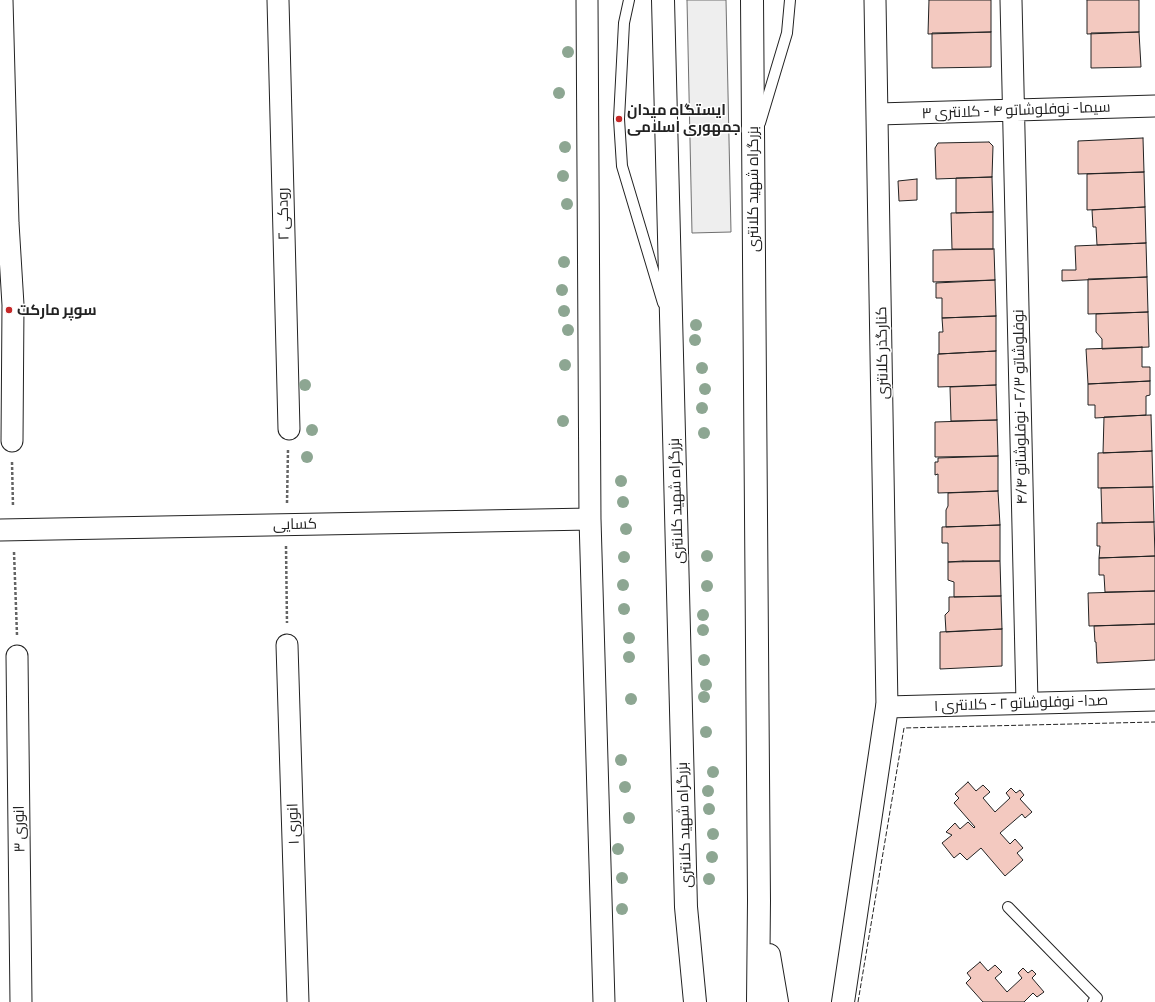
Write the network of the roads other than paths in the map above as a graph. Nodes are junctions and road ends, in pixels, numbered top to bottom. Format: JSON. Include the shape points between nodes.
{"nodes":[{"id":1,"x":2,"y":0,"type":"edge"},
{"id":2,"x":278,"y":0,"type":"edge"},
{"id":3,"x":587,"y":0,"type":"edge"},
{"id":4,"x":629,"y":0,"type":"edge"},
{"id":5,"x":663,"y":0,"type":"edge"},
{"id":6,"x":752,"y":0,"type":"edge"},
{"id":7,"x":790,"y":0,"type":"edge"},
{"id":8,"x":875,"y":0,"type":"edge"},
{"id":9,"x":1011,"y":0,"type":"edge"},
{"id":10,"x":1155,"y":106,"type":"edge"},
{"id":11,"x":1014,"y":110,"type":"junction"},
{"id":12,"x":878,"y":114,"type":"junction"},
{"id":13,"x":753,"y":148,"type":"junction"},
{"id":14,"x":4,"y":223,"type":"edge"},
{"id":15,"x":671,"y":330,"type":"junction"},
{"id":16,"x":6,"y":417,"type":"edge"},
{"id":17,"x":288,"y":428,"type":"dead end"},
{"id":18,"x":12,"y":441,"type":"dead end"},
{"id":19,"x":590,"y":519,"type":"junction"},
{"id":20,"x":0,"y":530,"type":"edge"},
{"id":21,"x":287,"y":645,"type":"dead end"},
{"id":22,"x":17,"y":656,"type":"dead end"},
{"id":23,"x":1155,"y":700,"type":"edge"},
{"id":24,"x":1027,"y":703,"type":"junction"},
{"id":25,"x":887,"y":707,"type":"junction"},
{"id":26,"x":759,"y":900,"type":"junction"},
{"id":27,"x":686,"y":907,"type":"junction"},
{"id":28,"x":1008,"y":907,"type":"dead end"},
{"id":29,"x":21,"y":1002,"type":"edge"},
{"id":30,"x":298,"y":1002,"type":"edge"},
{"id":31,"x":604,"y":1002,"type":"edge"},
{"id":32,"x":680,"y":1002,"type":"edge"},
{"id":33,"x":695,"y":1002,"type":"edge"},
{"id":34,"x":758,"y":1002,"type":"edge"},
{"id":35,"x":777,"y":1002,"type":"edge"},
{"id":36,"x":842,"y":1002,"type":"edge"},
{"id":37,"x":1093,"y":1002,"type":"edge"}],
"edges":[{"from":1,"to":14,"type":"street"},
{"from":2,"to":17,"type":"street","name":"رودکی ۲"},
{"from":3,"to":19,"type":"street"},
{"from":4,"to":15,"type":"lane","via":[[624,23],[619,119],[622,166]]},
{"from":5,"to":15,"type":"highway","name":"بزرگراه شهید کلانتری"},
{"from":6,"to":13,"type":"highway","name":"بزرگراه شهید کلانتری"},
{"from":7,"to":13,"type":"lane","via":[[787,33]]},
{"from":8,"to":12,"type":"street","name":"کنارگذر کلانتری"},
{"from":9,"to":11,"type":"street","name":"نوفلوشاتو ۲/۳- نوفلوشاتو ۴/۴"},
{"from":10,"to":11,"type":"street","name":"سیما- نوفلوشاتو ۴ - کلانتری ۳"},
{"from":11,"to":12,"type":"street","name":"سیما- نوفلوشاتو ۴ - کلانتری ۳"},
{"from":11,"to":24,"type":"street","name":"نوفلوشاتو ۲/۳- نوفلوشاتو ۴/۴"},
{"from":12,"to":25,"type":"street","name":"کنارگذر کلانتری"},
{"from":13,"to":26,"type":"highway","name":"بزرگراه شهید کلانتری"},
{"from":14,"to":16,"type":"street","via":[[13,306]]},
{"from":15,"to":27,"type":"highway","name":"بزرگراه شهید کلانتری"},
{"from":16,"to":18,"type":"street"},
{"from":19,"to":20,"type":"street","name":"کسایی"},
{"from":19,"to":31,"type":"street"},
{"from":21,"to":30,"type":"street","name":"انوری ۱"},
{"from":22,"to":29,"type":"street","name":"انوری ۳"},
{"from":23,"to":24,"type":"street","name":"صدا- نوفلوشاتو ۲ - کلانتری ۱"},
{"from":24,"to":25,"type":"street","name":"صدا- نوفلوشاتو ۲ - کلانتری ۱"},
{"from":25,"to":36,"type":"highway"},
{"from":26,"to":34,"type":"highway","name":"بزرگراه شهید کلانتری"},
{"from":26,"to":35,"type":"highway"},
{"from":27,"to":32,"type":"highway"},
{"from":27,"to":33,"type":"highway","name":"بزرگراه شهید کلانتری"},
{"from":28,"to":37,"type":"lane","via":[[1097,998]]}]}
